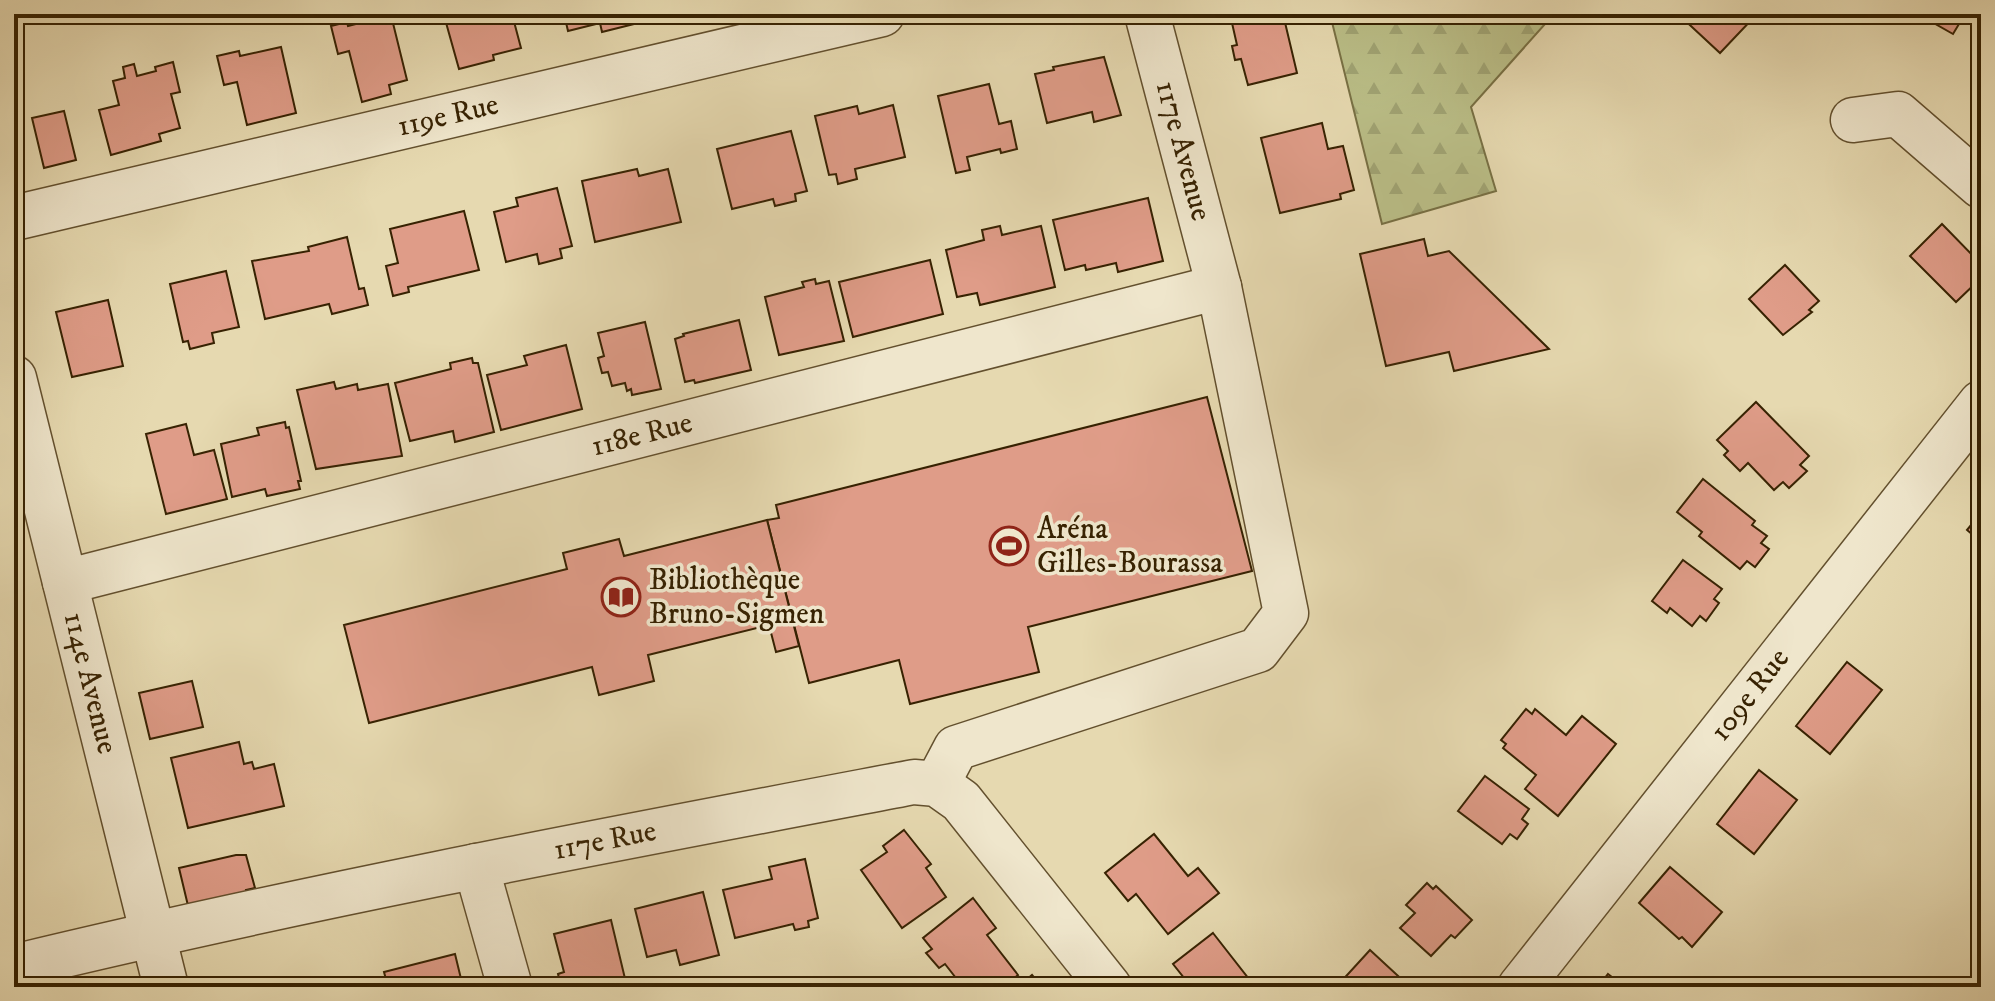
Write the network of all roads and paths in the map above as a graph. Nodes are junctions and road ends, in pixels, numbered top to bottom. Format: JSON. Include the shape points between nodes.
{"nodes":[{"id":1,"x":882,"y":14,"type":"edge"},
{"id":2,"x":1147,"y":14,"type":"edge"},
{"id":3,"x":1853,"y":120,"type":"dead end"},
{"id":4,"x":1981,"y":186,"type":"edge"},
{"id":5,"x":14,"y":218,"type":"edge"},
{"id":6,"x":1219,"y":287,"type":"junction"},
{"id":7,"x":14,"y":378,"type":"edge"},
{"id":8,"x":1981,"y":403,"type":"edge"},
{"id":9,"x":65,"y":582,"type":"junction"},
{"id":10,"x":937,"y":784,"type":"junction"},
{"id":11,"x":476,"y":866,"type":"junction"},
{"id":12,"x":153,"y":934,"type":"junction"},
{"id":13,"x":14,"y":967,"type":"edge"},
{"id":14,"x":166,"y":987,"type":"edge"},
{"id":15,"x":510,"y":987,"type":"edge"},
{"id":16,"x":1109,"y":987,"type":"edge"},
{"id":17,"x":1520,"y":987,"type":"edge"}],
"edges":[{"from":1,"to":5,"type":"street","name":"119e Rue"},
{"from":2,"to":6,"type":"street","name":"117e Avenue"},
{"from":3,"to":4,"type":"street","via":[[1898,114]]},
{"from":6,"to":9,"type":"street","name":"118e Rue"},
{"from":6,"to":10,"type":"street","name":"117e Avenue","via":[[1286,613],[1258,650],[956,748]]},
{"from":7,"to":9,"type":"street","name":"114e Avenue"},
{"from":8,"to":17,"type":"street","name":"109e Rue"},
{"from":9,"to":12,"type":"street","name":"114e Avenue"},
{"from":10,"to":11,"type":"street","name":"117e Rue","via":[[914,782]]},
{"from":10,"to":16,"type":"street","via":[[961,801]]},
{"from":11,"to":12,"type":"street","name":"117e Rue"},
{"from":11,"to":15,"type":"street"},
{"from":12,"to":13,"type":"street","name":"117e Rue"},
{"from":12,"to":14,"type":"street","name":"114e Avenue"}]}
